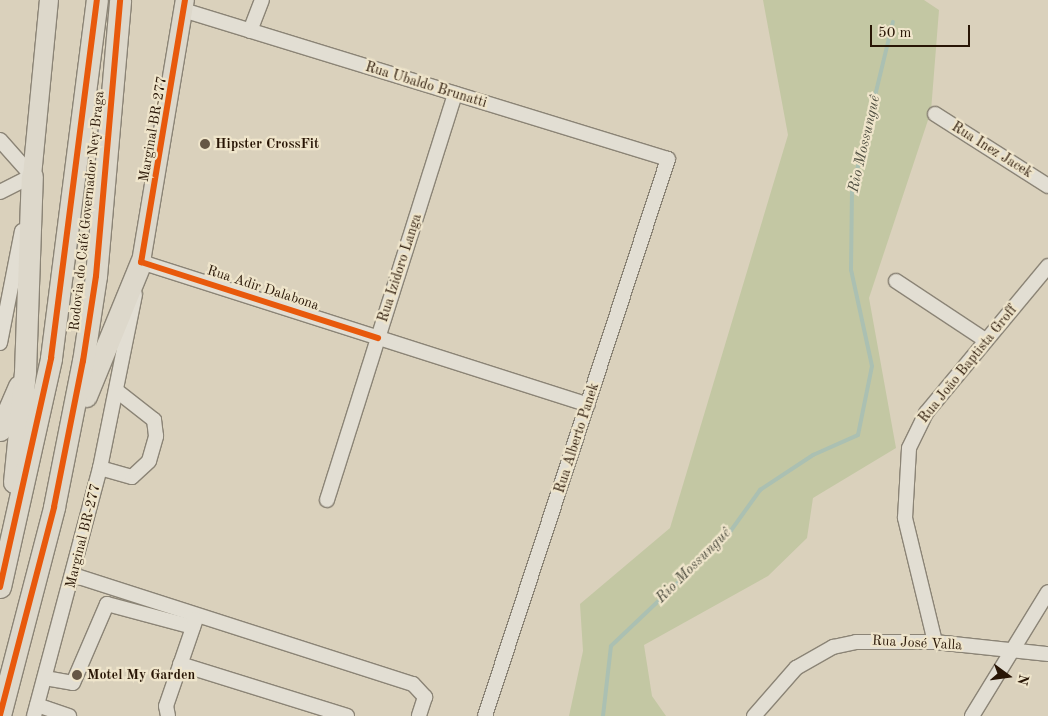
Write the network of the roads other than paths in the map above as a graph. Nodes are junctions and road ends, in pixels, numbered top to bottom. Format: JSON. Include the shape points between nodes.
{"nodes":[{"id":1,"x":49,"y":0,"type":"edge"},
{"id":2,"x":96,"y":0,"type":"edge"},
{"id":3,"x":120,"y":0,"type":"edge"},
{"id":4,"x":262,"y":0,"type":"edge"},
{"id":5,"x":184,"y":5,"type":"edge"},
{"id":6,"x":250,"y":31,"type":"junction"},
{"id":7,"x":456,"y":94,"type":"junction"},
{"id":8,"x":935,"y":114,"type":"dead end"},
{"id":9,"x":0,"y":140,"type":"edge"},
{"id":10,"x":668,"y":159,"type":"joint"},
{"id":11,"x":32,"y":176,"type":"junction"},
{"id":12,"x":1048,"y":186,"type":"edge"},
{"id":13,"x":0,"y":192,"type":"edge"},
{"id":14,"x":141,"y":262,"type":"junction"},
{"id":15,"x":1048,"y":266,"type":"edge"},
{"id":16,"x":896,"y":281,"type":"dead end"},
{"id":17,"x":378,"y":338,"type":"junction"},
{"id":18,"x":986,"y":340,"type":"junction"},
{"id":19,"x":0,"y":343,"type":"edge"},
{"id":20,"x":26,"y":372,"type":"junction"},
{"id":21,"x":117,"y":391,"type":"junction"},
{"id":22,"x":588,"y":405,"type":"junction"},
{"id":23,"x":0,"y":430,"type":"edge"},
{"id":24,"x":70,"y":436,"type":"junction"},
{"id":25,"x":100,"y":468,"type":"junction"},
{"id":26,"x":327,"y":500,"type":"dead end"},
{"id":27,"x":0,"y":561,"type":"edge"},
{"id":28,"x":74,"y":575,"type":"junction"},
{"id":29,"x":0,"y":587,"type":"edge"},
{"id":30,"x":1048,"y":592,"type":"edge"},
{"id":31,"x":195,"y":622,"type":"junction"},
{"id":32,"x":935,"y":642,"type":"junction"},
{"id":33,"x":1012,"y":650,"type":"junction"},
{"id":34,"x":1048,"y":654,"type":"edge"},
{"id":35,"x":180,"y":664,"type":"junction"},
{"id":36,"x":45,"y":678,"type":"junction"},
{"id":37,"x":36,"y":711,"type":"edge"},
{"id":38,"x":0,"y":715,"type":"edge"},
{"id":39,"x":69,"y":716,"type":"edge"},
{"id":40,"x":168,"y":716,"type":"edge"},
{"id":41,"x":347,"y":716,"type":"edge"},
{"id":42,"x":419,"y":716,"type":"edge"},
{"id":43,"x":485,"y":716,"type":"edge"},
{"id":44,"x":754,"y":716,"type":"edge"},
{"id":45,"x":972,"y":716,"type":"edge"}],
"edges":[{"from":1,"to":11,"type":"main road"},
{"from":2,"to":29,"type":"highway","name":"Rodovia do Café Governador Ney Braga","via":[[51,358]]},
{"from":3,"to":24,"type":"highway","name":"Rodovia do Café Governador Ney Braga","via":[[96,276]]},
{"from":4,"to":6,"type":"street"},
{"from":5,"to":6,"type":"street","name":"Rua Ubaldo Brunatti"},
{"from":5,"to":14,"type":"main road","name":"Marginal BR-277"},
{"from":6,"to":7,"type":"street","name":"Rua Ubaldo Brunatti"},
{"from":7,"to":10,"type":"street","name":"Rua Ubaldo Brunatti"},
{"from":7,"to":17,"type":"street","name":"Rua Izidoro Langa"},
{"from":8,"to":12,"type":"street","name":"Rua Inez Jacek"},
{"from":9,"to":11,"type":"street"},
{"from":10,"to":22,"type":"street","name":"Rua Alberto Panek"},
{"from":11,"to":13,"type":"street"},
{"from":11,"to":19,"type":"street"},
{"from":11,"to":20,"type":"highway"},
{"from":14,"to":17,"type":"street","name":"Rua Adir Dalabona"},
{"from":14,"to":21,"type":"street","name":"Marginal BR-277"},
{"from":14,"to":24,"type":"highway"},
{"from":15,"to":18,"type":"street","name":"Rua João Baptista Groff"},
{"from":16,"to":18,"type":"street"},
{"from":17,"to":22,"type":"street","name":"Rua Adir Dalabona"},
{"from":17,"to":26,"type":"street","name":"Rua Izidoro Langa"},
{"from":18,"to":32,"type":"street","name":"Rua João Baptista Groff","via":[[915,430],[905,471],[909,541]]},
{"from":20,"to":23,"type":"highway"},
{"from":20,"to":27,"type":"highway"},
{"from":21,"to":25,"type":"street","name":"Marginal BR-277"},
{"from":21,"to":25,"type":"street","via":[[154,420],[156,436],[149,461],[132,477]]},
{"from":22,"to":43,"type":"street","name":"Rua Alberto Panek"},
{"from":24,"to":38,"type":"highway","name":"Rodovia do Café Governador Ney Braga"},
{"from":25,"to":28,"type":"street","name":"Marginal BR-277"},
{"from":28,"to":31,"type":"street"},
{"from":28,"to":36,"type":"street","name":"Marginal BR-277"},
{"from":30,"to":33,"type":"street"},
{"from":31,"to":35,"type":"street"},
{"from":31,"to":36,"type":"street","via":[[107,604],[73,683]]},
{"from":31,"to":42,"type":"street","via":[[412,684],[425,697]]},
{"from":32,"to":33,"type":"street","name":"Rua José Valla"},
{"from":32,"to":44,"type":"street","name":"Rua José Valla","via":[[874,640],[833,647],[796,668]]},
{"from":33,"to":34,"type":"street","name":"Rua José Valla"},
{"from":33,"to":45,"type":"street"},
{"from":35,"to":40,"type":"street","via":[[166,706]]},
{"from":35,"to":41,"type":"street"},
{"from":36,"to":37,"type":"street","name":"Marginal BR-277"},
{"from":37,"to":39,"type":"street"}]}
